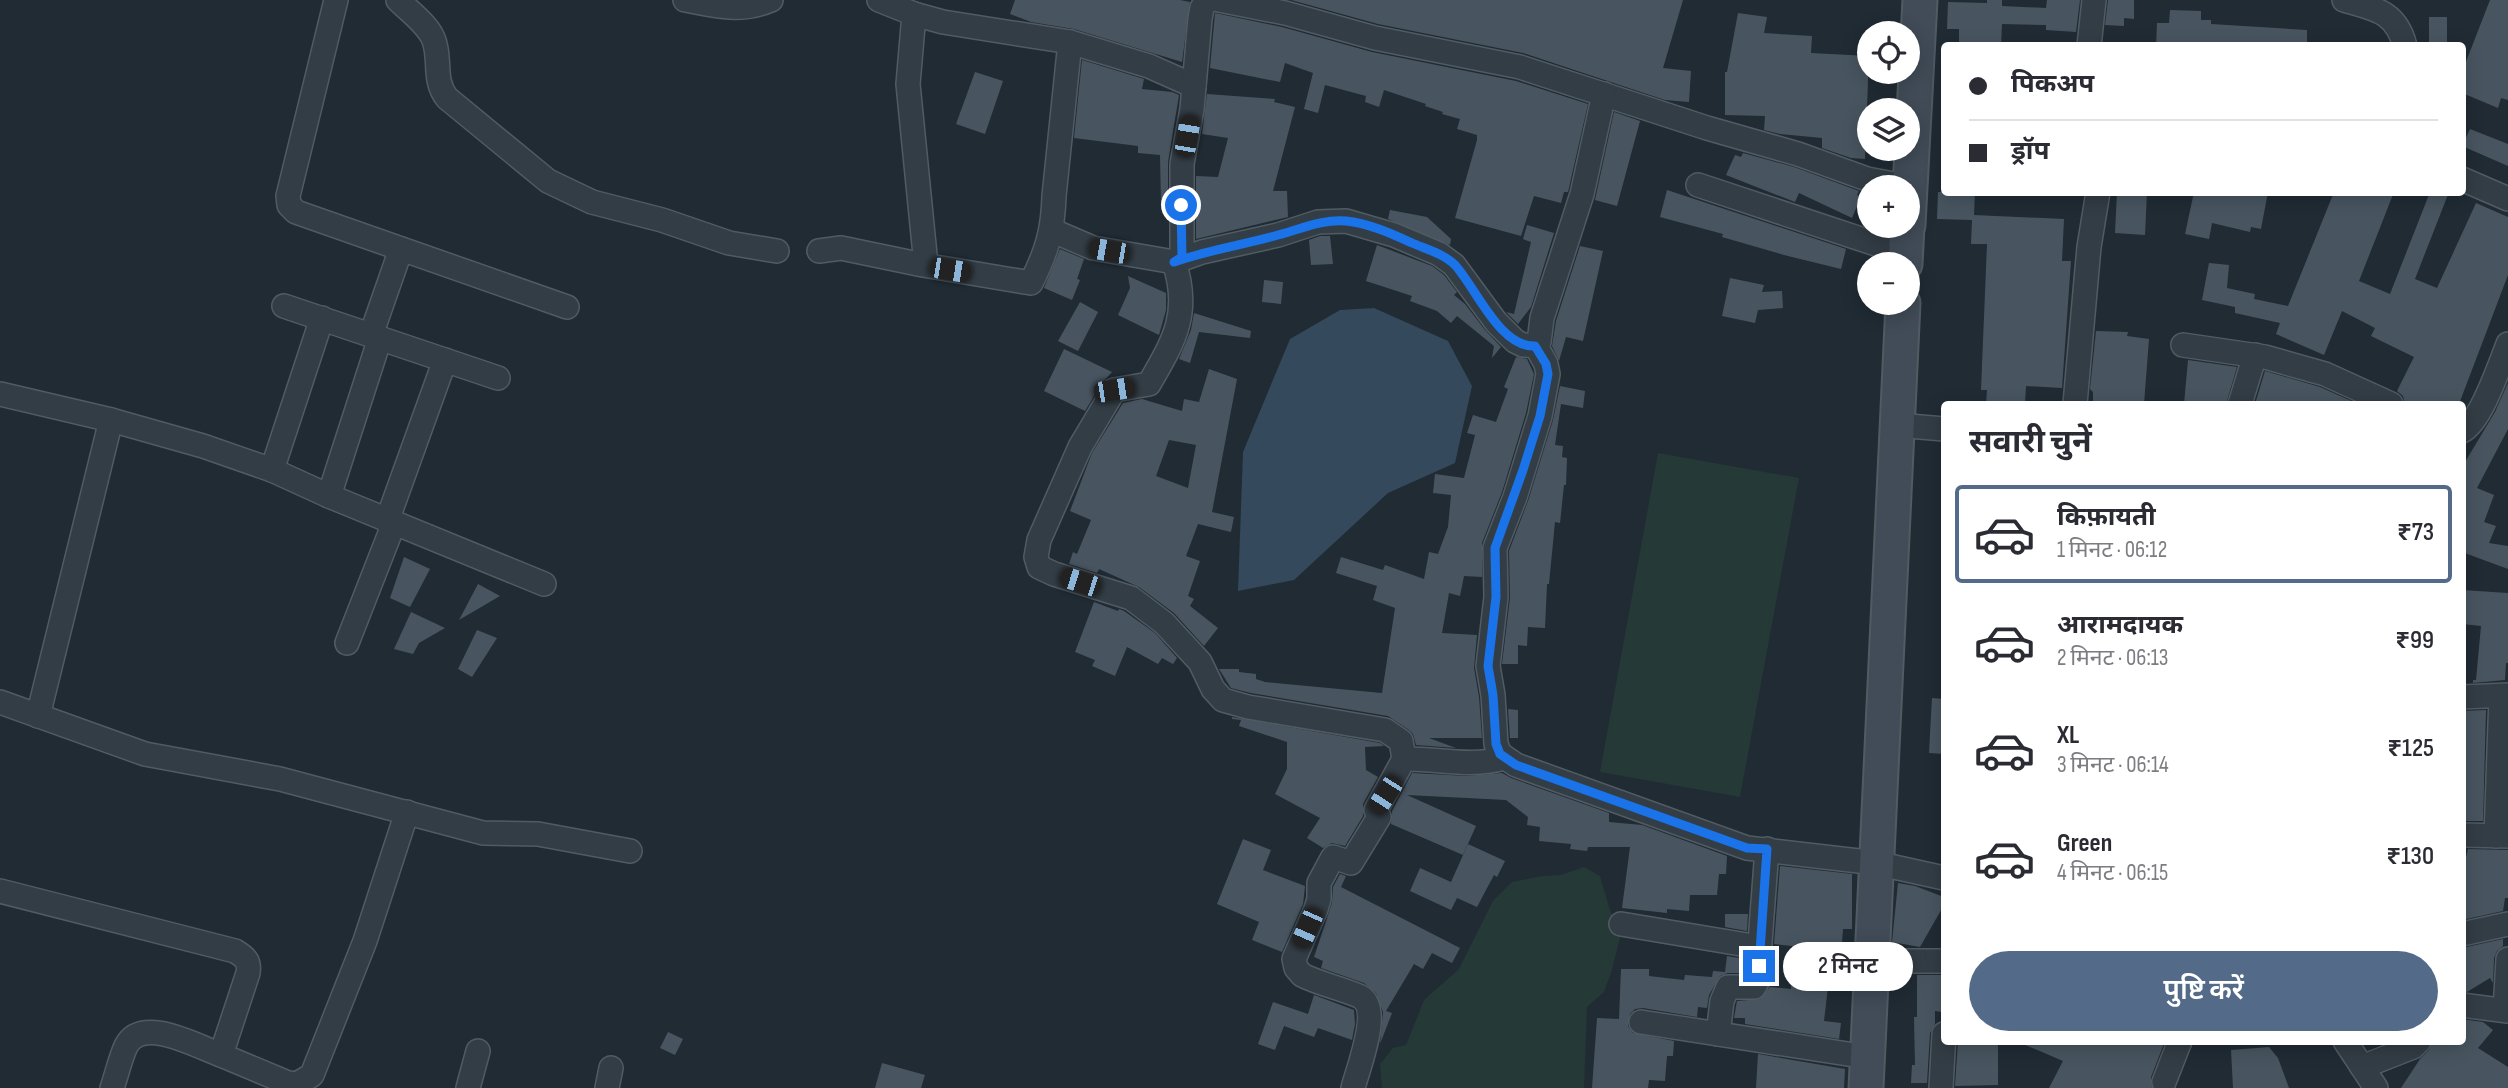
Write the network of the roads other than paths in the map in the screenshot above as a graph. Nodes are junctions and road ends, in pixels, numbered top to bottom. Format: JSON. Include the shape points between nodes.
{"nodes":[{"id":1,"x":336,"y":0,"type":"edge"},
{"id":2,"x":398,"y":0,"type":"edge"},
{"id":3,"x":685,"y":0,"type":"edge"},
{"id":4,"x":771,"y":0,"type":"edge"},
{"id":5,"x":881,"y":0,"type":"edge"},
{"id":6,"x":1208,"y":0,"type":"edge"},
{"id":7,"x":1219,"y":0,"type":"edge"},
{"id":8,"x":1920,"y":0,"type":"edge"},
{"id":9,"x":2094,"y":0,"type":"edge"},
{"id":10,"x":2344,"y":0,"type":"edge"},
{"id":11,"x":1313,"y":10,"type":"edge"},
{"id":12,"x":914,"y":14,"type":"junction"},
{"id":13,"x":1070,"y":42,"type":"junction"},
{"id":14,"x":2089,"y":42,"type":"edge"},
{"id":15,"x":2404,"y":42,"type":"edge"},
{"id":16,"x":1194,"y":86,"type":"junction"},
{"id":17,"x":1604,"y":94,"type":"junction"},
{"id":18,"x":1857,"y":175,"type":"edge"},
{"id":19,"x":1911,"y":175,"type":"edge"},
{"id":20,"x":2466,"y":181,"type":"edge"},
{"id":21,"x":1698,"y":186,"type":"dead end"},
{"id":22,"x":2097,"y":196,"type":"edge"},
{"id":23,"x":2508,"y":199,"type":"edge"},
{"id":24,"x":1051,"y":230,"type":"junction"},
{"id":25,"x":1906,"y":242,"type":"edge"},
{"id":26,"x":401,"y":249,"type":"junction"},
{"id":27,"x":777,"y":251,"type":"dead end"},
{"id":28,"x":818,"y":251,"type":"dead end"},
{"id":29,"x":925,"y":255,"type":"dead end"},
{"id":30,"x":1174,"y":262,"type":"junction"},
{"id":31,"x":284,"y":306,"type":"dead end"},
{"id":32,"x":568,"y":307,"type":"dead end"},
{"id":33,"x":1902,"y":315,"type":"edge"},
{"id":34,"x":322,"y":318,"type":"junction"},
{"id":35,"x":376,"y":336,"type":"junction"},
{"id":36,"x":2508,"y":344,"type":"edge"},
{"id":37,"x":2183,"y":345,"type":"dead end"},
{"id":38,"x":1535,"y":346,"type":"junction"},
{"id":39,"x":2255,"y":355,"type":"junction"},
{"id":40,"x":445,"y":360,"type":"junction"},
{"id":41,"x":498,"y":377,"type":"dead end"},
{"id":42,"x":0,"y":394,"type":"edge"},
{"id":43,"x":2075,"y":401,"type":"edge"},
{"id":44,"x":2241,"y":401,"type":"edge"},
{"id":45,"x":2384,"y":401,"type":"edge"},
{"id":46,"x":111,"y":420,"type":"junction"},
{"id":47,"x":1897,"y":425,"type":"junction"},
{"id":48,"x":2466,"y":428,"type":"edge"},
{"id":49,"x":1941,"y":429,"type":"edge"},
{"id":50,"x":272,"y":470,"type":"junction"},
{"id":51,"x":329,"y":496,"type":"junction"},
{"id":52,"x":391,"y":522,"type":"junction"},
{"id":53,"x":544,"y":584,"type":"dead end"},
{"id":54,"x":348,"y":643,"type":"dead end"},
{"id":55,"x":2505,"y":696,"type":"edge"},
{"id":56,"x":2466,"y":697,"type":"edge"},
{"id":57,"x":0,"y":702,"type":"edge"},
{"id":58,"x":38,"y":716,"type":"junction"},
{"id":59,"x":1504,"y":758,"type":"junction"},
{"id":60,"x":1404,"y":759,"type":"junction"},
{"id":61,"x":407,"y":812,"type":"junction"},
{"id":62,"x":2466,"y":835,"type":"edge"},
{"id":63,"x":2502,"y":836,"type":"edge"},
{"id":64,"x":1767,"y":849,"type":"junction"},
{"id":65,"x":630,"y":851,"type":"dead end"},
{"id":66,"x":1876,"y":863,"type":"junction"},
{"id":67,"x":1941,"y":877,"type":"edge"},
{"id":68,"x":0,"y":891,"type":"edge"},
{"id":69,"x":1621,"y":924,"type":"dead end"},
{"id":70,"x":2508,"y":924,"type":"edge"},
{"id":71,"x":2466,"y":933,"type":"edge"},
{"id":72,"x":1759,"y":947,"type":"junction"},
{"id":73,"x":2508,"y":960,"type":"edge"},
{"id":74,"x":1872,"y":961,"type":"junction"},
{"id":75,"x":1941,"y":961,"type":"edge"},
{"id":76,"x":2466,"y":1006,"type":"edge"},
{"id":77,"x":2506,"y":1011,"type":"edge"},
{"id":78,"x":1641,"y":1022,"type":"dead end"},
{"id":79,"x":1718,"y":1034,"type":"junction"},
{"id":80,"x":1943,"y":1045,"type":"edge"},
{"id":81,"x":2178,"y":1045,"type":"edge"},
{"id":82,"x":2347,"y":1045,"type":"edge"},
{"id":83,"x":2415,"y":1045,"type":"edge"},
{"id":84,"x":478,"y":1051,"type":"dead end"},
{"id":85,"x":220,"y":1055,"type":"junction"},
{"id":86,"x":2362,"y":1067,"type":"junction"},
{"id":87,"x":1867,"y":1072,"type":"edge"},
{"id":88,"x":2164,"y":1082,"type":"dead end"},
{"id":89,"x":113,"y":1088,"type":"edge"},
{"id":90,"x":468,"y":1088,"type":"edge"},
{"id":91,"x":1353,"y":1088,"type":"edge"},
{"id":92,"x":1941,"y":1088,"type":"edge"},
{"id":93,"x":2376,"y":1088,"type":"edge"}],
"edges":[{"from":1,"to":26,"type":"street","via":[[289,205],[296,212]]},
{"from":2,"to":27,"type":"street","via":[[434,39],[440,88],[447,98],[548,181],[592,202],[729,243]]},
{"from":3,"to":4,"type":"street","via":[[738,8]]},
{"from":5,"to":12,"type":"street"},
{"from":6,"to":16,"type":"street","via":[[1200,19]]},
{"from":7,"to":11,"type":"street"},
{"from":8,"to":19,"type":"main road"},
{"from":9,"to":14,"type":"street"},
{"from":10,"to":15,"type":"street","via":[[2396,22]]},
{"from":11,"to":17,"type":"street","via":[[1375,38],[1520,67]]},
{"from":12,"to":13,"type":"street"},
{"from":12,"to":29,"type":"street","via":[[908,84]]},
{"from":13,"to":16,"type":"street","via":[[1149,66]]},
{"from":13,"to":24,"type":"street"},
{"from":16,"to":30,"type":"street","via":[[1182,164],[1182,257]]},
{"from":17,"to":18,"type":"street"},
{"from":17,"to":38,"type":"street","via":[[1582,194]]},
{"from":20,"to":23,"type":"street"},
{"from":21,"to":25,"type":"street"},
{"from":22,"to":43,"type":"street"},
{"from":24,"to":28,"type":"street","via":[[1031,283],[841,248]]},
{"from":24,"to":30,"type":"street","via":[[1093,248]]},
{"from":26,"to":32,"type":"street"},
{"from":26,"to":35,"type":"street"},
{"from":30,"to":38,"type":"street","via":[[1318,222],[1346,221],[1439,254],[1454,265],[1515,341]]},
{"from":30,"to":60,"type":"street","via":[[1181,307],[1168,352],[1149,384],[1114,390],[1080,447],[1039,540],[1039,567],[1131,598],[1164,623],[1200,662],[1223,700],[1385,730],[1401,741]]},
{"from":31,"to":34,"type":"street"},
{"from":33,"to":47,"type":"main road"},
{"from":34,"to":35,"type":"street"},
{"from":34,"to":50,"type":"street"},
{"from":35,"to":40,"type":"street"},
{"from":35,"to":51,"type":"street"},
{"from":36,"to":48,"type":"street","via":[[2492,386]]},
{"from":37,"to":39,"type":"street"},
{"from":38,"to":59,"type":"street","via":[[1548,374],[1536,430],[1495,548],[1496,597],[1488,666],[1496,744]]},
{"from":39,"to":44,"type":"street"},
{"from":39,"to":45,"type":"street","via":[[2325,374]]},
{"from":40,"to":41,"type":"street"},
{"from":40,"to":52,"type":"street"},
{"from":42,"to":46,"type":"street"},
{"from":46,"to":50,"type":"street"},
{"from":46,"to":58,"type":"street"},
{"from":47,"to":49,"type":"street"},
{"from":47,"to":66,"type":"main road"},
{"from":50,"to":51,"type":"street"},
{"from":51,"to":52,"type":"street"},
{"from":52,"to":53,"type":"street"},
{"from":52,"to":54,"type":"street"},
{"from":55,"to":56,"type":"street"},
{"from":55,"to":63,"type":"street"},
{"from":57,"to":58,"type":"street"},
{"from":58,"to":61,"type":"street","via":[[145,754],[280,779]]},
{"from":59,"to":60,"type":"street","via":[[1476,763]]},
{"from":59,"to":64,"type":"street","via":[[1747,848]]},
{"from":60,"to":91,"type":"street","via":[[1376,810],[1379,817],[1351,863],[1333,857],[1319,883],[1319,899],[1294,959],[1302,975],[1362,997],[1369,1007],[1369,1029]]},
{"from":61,"to":65,"type":"street","via":[[483,833],[530,833]]},
{"from":61,"to":85,"type":"street","via":[[365,941],[312,1075],[297,1084],[288,1083]]},
{"from":62,"to":63,"type":"street"},
{"from":64,"to":66,"type":"street"},
{"from":64,"to":72,"type":"street"},
{"from":66,"to":67,"type":"street"},
{"from":66,"to":74,"type":"main road"},
{"from":68,"to":85,"type":"street","via":[[244,957],[248,972]]},
{"from":69,"to":72,"type":"street"},
{"from":70,"to":71,"type":"street"},
{"from":72,"to":79,"type":"street","via":[[1757,982],[1754,987],[1728,986]]},
{"from":73,"to":77,"type":"street"},
{"from":74,"to":75,"type":"street"},
{"from":74,"to":87,"type":"main road"},
{"from":76,"to":77,"type":"street"},
{"from":78,"to":79,"type":"street"},
{"from":79,"to":87,"type":"street"},
{"from":80,"to":92,"type":"street"},
{"from":81,"to":88,"type":"street"},
{"from":82,"to":86,"type":"street"},
{"from":83,"to":86,"type":"street"},
{"from":84,"to":90,"type":"street"},
{"from":85,"to":89,"type":"street","via":[[144,1031],[127,1045]]},
{"from":86,"to":93,"type":"street"}]}
